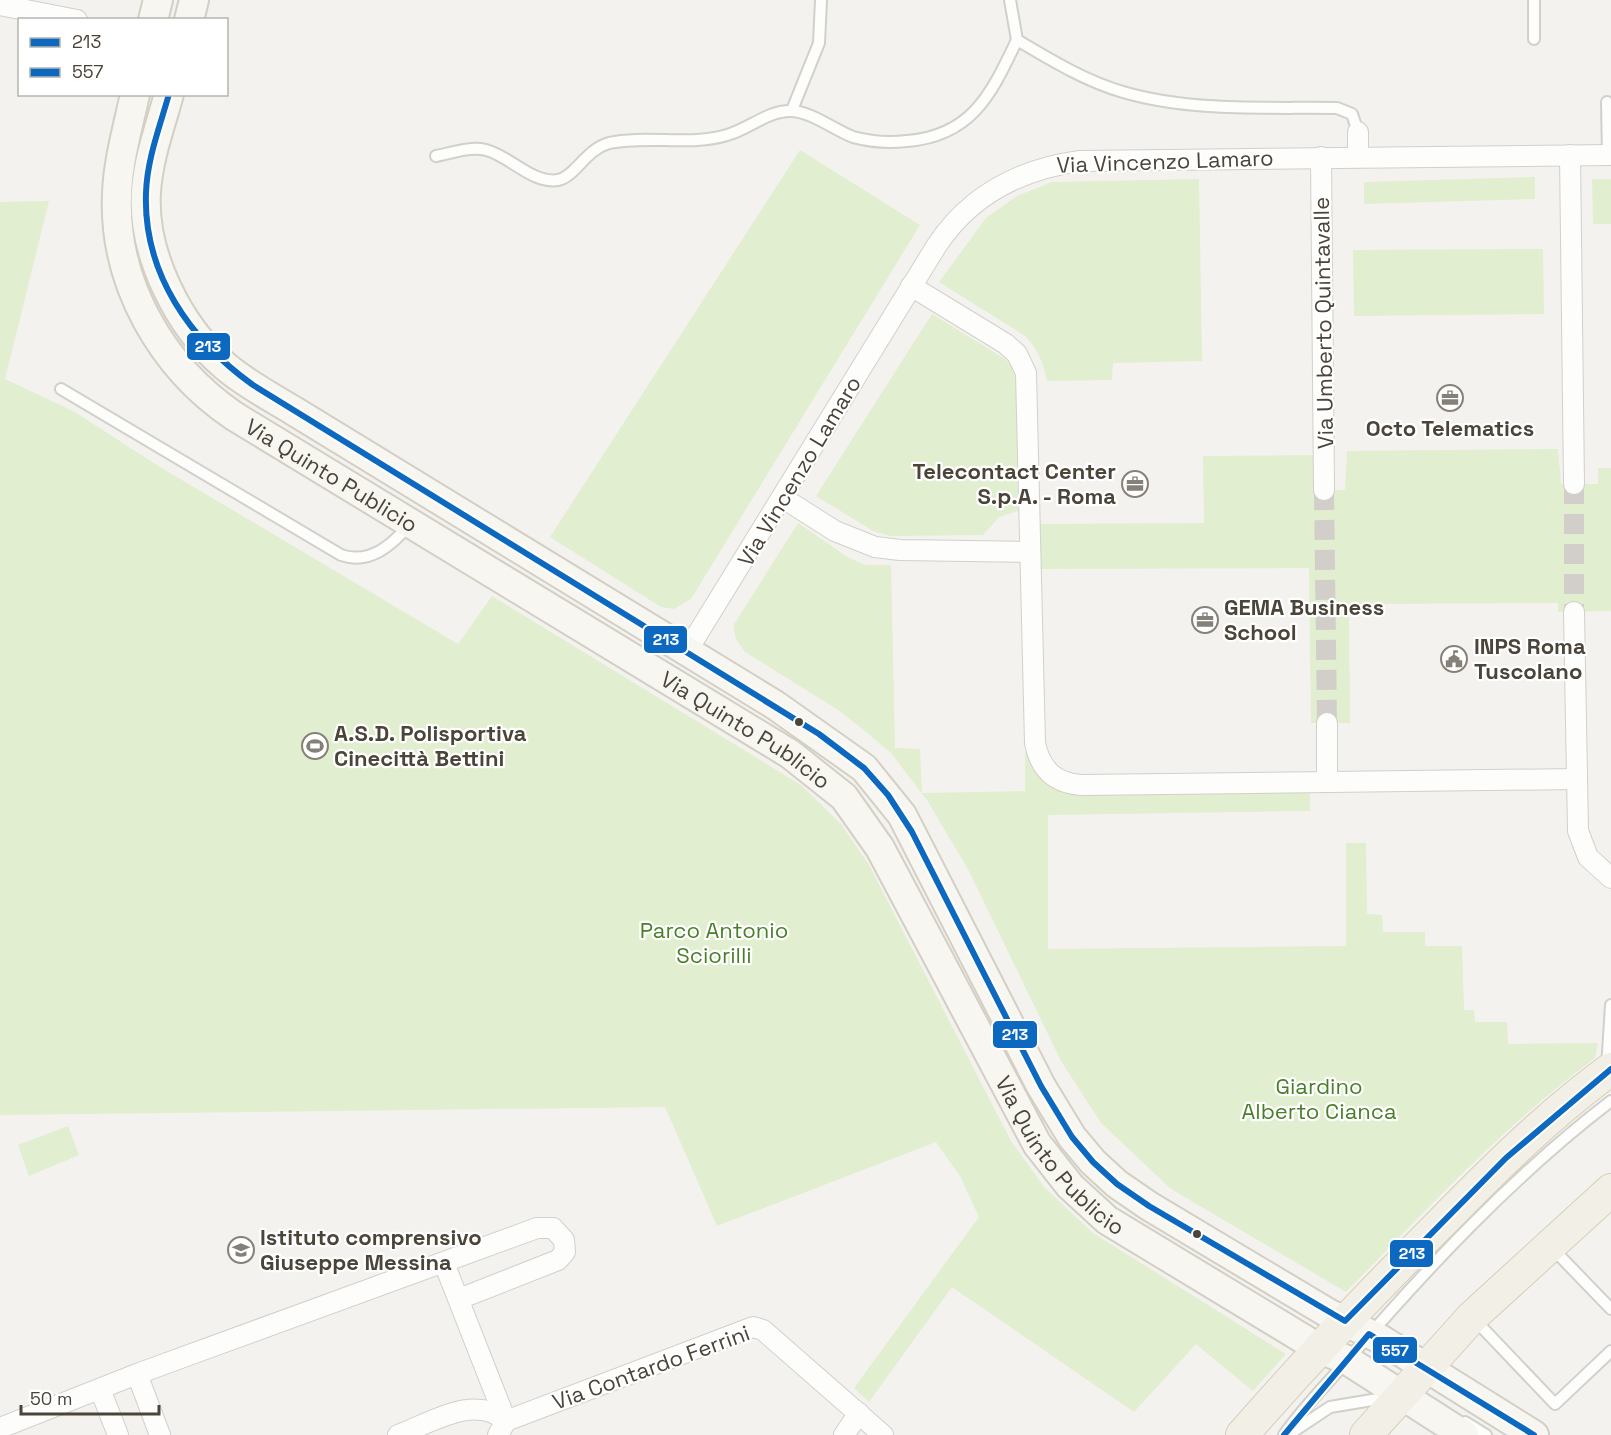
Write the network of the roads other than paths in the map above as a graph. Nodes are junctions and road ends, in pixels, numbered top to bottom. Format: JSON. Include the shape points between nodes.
{"nodes":[{"id":1,"x":158,"y":0,"type":"edge"},
{"id":2,"x":194,"y":0,"type":"edge"},
{"id":3,"x":821,"y":0,"type":"edge"},
{"id":4,"x":1010,"y":0,"type":"edge"},
{"id":5,"x":1534,"y":0,"type":"edge"},
{"id":6,"x":6,"y":4,"type":"edge"},
{"id":7,"x":67,"y":18,"type":"edge"},
{"id":8,"x":154,"y":18,"type":"edge"},
{"id":9,"x":190,"y":18,"type":"edge"},
{"id":10,"x":1534,"y":39,"type":"dead end"},
{"id":11,"x":1017,"y":40,"type":"junction"},
{"id":12,"x":135,"y":96,"type":"edge"},
{"id":13,"x":168,"y":96,"type":"edge"},
{"id":14,"x":1607,"y":102,"type":"dead end"},
{"id":15,"x":792,"y":110,"type":"junction"},
{"id":16,"x":1358,"y":132,"type":"joint"},
{"id":17,"x":1570,"y":155,"type":"junction"},
{"id":18,"x":1609,"y":155,"type":"edge"},
{"id":19,"x":436,"y":156,"type":"dead end"},
{"id":20,"x":1358,"y":156,"type":"junction"},
{"id":21,"x":1321,"y":157,"type":"junction"},
{"id":22,"x":911,"y":286,"type":"junction"},
{"id":23,"x":61,"y":389,"type":"dead end"},
{"id":24,"x":1574,"y":484,"type":"tunnel mouth"},
{"id":25,"x":1324,"y":490,"type":"tunnel mouth"},
{"id":26,"x":783,"y":498,"type":"junction"},
{"id":27,"x":412,"y":522,"type":"junction"},
{"id":28,"x":1030,"y":552,"type":"junction"},
{"id":29,"x":1574,"y":612,"type":"tunnel mouth"},
{"id":30,"x":687,"y":651,"type":"junction"},
{"id":31,"x":654,"y":670,"type":"junction"},
{"id":32,"x":1327,"y":723,"type":"tunnel mouth"},
{"id":33,"x":1576,"y":779,"type":"junction"},
{"id":34,"x":1327,"y":782,"type":"junction"},
{"id":35,"x":1611,"y":878,"type":"edge"},
{"id":36,"x":1611,"y":1005,"type":"edge"},
{"id":37,"x":1610,"y":1080,"type":"edge"},
{"id":38,"x":1611,"y":1190,"type":"edge"},
{"id":39,"x":1549,"y":1245,"type":"junction"},
{"id":40,"x":444,"y":1263,"type":"junction"},
{"id":41,"x":459,"y":1299,"type":"junction"},
{"id":42,"x":1611,"y":1309,"type":"edge"},
{"id":43,"x":1472,"y":1317,"type":"junction"},
{"id":44,"x":1357,"y":1327,"type":"junction"},
{"id":45,"x":1611,"y":1351,"type":"edge"},
{"id":46,"x":1334,"y":1355,"type":"junction"},
{"id":47,"x":1426,"y":1367,"type":"junction"},
{"id":48,"x":137,"y":1374,"type":"junction"},
{"id":49,"x":100,"y":1389,"type":"junction"},
{"id":50,"x":1402,"y":1396,"type":"junction"},
{"id":51,"x":859,"y":1413,"type":"junction"},
{"id":52,"x":0,"y":1428,"type":"edge"},
{"id":53,"x":502,"y":1428,"type":"edge"},
{"id":54,"x":118,"y":1435,"type":"edge"},
{"id":55,"x":160,"y":1435,"type":"edge"},
{"id":56,"x":398,"y":1435,"type":"edge"},
{"id":57,"x":844,"y":1435,"type":"edge"},
{"id":58,"x":883,"y":1435,"type":"edge"},
{"id":59,"x":1242,"y":1435,"type":"edge"},
{"id":60,"x":1287,"y":1435,"type":"edge"},
{"id":61,"x":1366,"y":1435,"type":"edge"},
{"id":62,"x":1464,"y":1435,"type":"edge"},
{"id":63,"x":1486,"y":1435,"type":"edge"},
{"id":64,"x":1534,"y":1435,"type":"edge"}],
"edges":[{"from":1,"to":8,"type":"street"},
{"from":2,"to":9,"type":"street"},
{"from":3,"to":15,"type":"lane","via":[[819,43]]},
{"from":4,"to":11,"type":"lane"},
{"from":5,"to":10,"type":"lane"},
{"from":6,"to":7,"type":"street"},
{"from":11,"to":15,"type":"lane","via":[[981,106],[964,122],[937,135],[906,141],[871,141]]},
{"from":11,"to":16,"type":"lane","via":[[1073,72],[1124,93],[1212,105],[1337,108],[1352,114]]},
{"from":12,"to":27,"type":"street","name":"Via Quinto Publicio","via":[[120,166],[117,203],[130,283],[157,340],[220,406]]},
{"from":13,"to":30,"type":"street","name":"Via Quinto Publicio","via":[[150,168],[146,197],[149,225],[165,283],[182,316],[205,346],[252,386]]},
{"from":14,"to":18,"type":"lane"},
{"from":15,"to":19,"type":"lane","via":[[725,136],[601,145],[587,154],[567,177],[554,180],[486,150]]},
{"from":16,"to":20,"type":"street"},
{"from":17,"to":18,"type":"street","name":"Via Vincenzo Lamaro"},
{"from":17,"to":20,"type":"street","name":"Via Vincenzo Lamaro"},
{"from":17,"to":24,"type":"street"},
{"from":20,"to":21,"type":"street","name":"Via Vincenzo Lamaro"},
{"from":21,"to":22,"type":"street","name":"Via Vincenzo Lamaro","via":[[1080,161],[1036,168],[998,185],[957,220]]},
{"from":21,"to":25,"type":"street","name":"Via Umberto Quintavalle"},
{"from":22,"to":26,"type":"street","name":"Via Vincenzo Lamaro"},
{"from":22,"to":28,"type":"street","via":[[1006,344],[1023,366],[1028,390]]},
{"from":23,"to":27,"type":"lane","via":[[341,555],[356,559],[373,555]]},
{"from":26,"to":28,"type":"street","via":[[835,531],[875,547]]},
{"from":26,"to":30,"type":"street","name":"Via Vincenzo Lamaro"},
{"from":27,"to":31,"type":"street","name":"Via Quinto Publicio"},
{"from":28,"to":34,"type":"street","via":[[1035,743],[1042,765],[1055,778],[1081,785]]},
{"from":29,"to":33,"type":"street"},
{"from":30,"to":31,"type":"street","via":[[677,666]]},
{"from":30,"to":44,"type":"street","name":"Via Quinto Publicio","via":[[833,744],[864,768],[888,795],[912,832],[1048,1099],[1093,1162],[1149,1206]]},
{"from":31,"to":46,"type":"street","name":"Via Quinto Publicio","via":[[803,763],[830,783],[857,812],[912,905],[1037,1144],[1078,1195],[1107,1220]]},
{"from":32,"to":34,"type":"street"},
{"from":33,"to":34,"type":"street"},
{"from":33,"to":35,"type":"street","via":[[1581,842],[1587,857]]},
{"from":36,"to":37,"type":"lane"},
{"from":37,"to":44,"type":"main road","via":[[1514,1150]]},
{"from":38,"to":39,"type":"main road"},
{"from":39,"to":42,"type":"lane"},
{"from":39,"to":43,"type":"main road"},
{"from":40,"to":41,"type":"street"},
{"from":40,"to":41,"type":"street","via":[[543,1226],[556,1230],[564,1240],[565,1252],[558,1260]]},
{"from":40,"to":48,"type":"street"},
{"from":41,"to":53,"type":"street"},
{"from":43,"to":45,"type":"lane","via":[[1555,1404]]},
{"from":43,"to":47,"type":"main road"},
{"from":44,"to":46,"type":"main road"},
{"from":44,"to":47,"type":"street","name":"Via Quinto Publicio"},
{"from":46,"to":50,"type":"street","name":"Via Quinto Publicio"},
{"from":46,"to":59,"type":"main road"},
{"from":46,"to":60,"type":"lane"},
{"from":47,"to":50,"type":"main road"},
{"from":47,"to":64,"type":"street","name":"Via Quinto Publicio"},
{"from":48,"to":49,"type":"street"},
{"from":48,"to":55,"type":"street"},
{"from":49,"to":52,"type":"street"},
{"from":49,"to":54,"type":"street"},
{"from":50,"to":60,"type":"lane","via":[[1330,1407]]},
{"from":50,"to":61,"type":"main road"},
{"from":50,"to":62,"type":"street","name":"Via Quinto Publicio"},
{"from":50,"to":63,"type":"lane","name":"Via Quinto Publicio","via":[[1433,1403]]},
{"from":51,"to":53,"type":"street","name":"Via Contardo Ferrini","via":[[763,1330],[753,1327]]},
{"from":51,"to":57,"type":"street"},
{"from":51,"to":58,"type":"street","name":"Via Contardo Ferrini"},
{"from":53,"to":56,"type":"street","via":[[494,1411],[474,1408]]}]}
